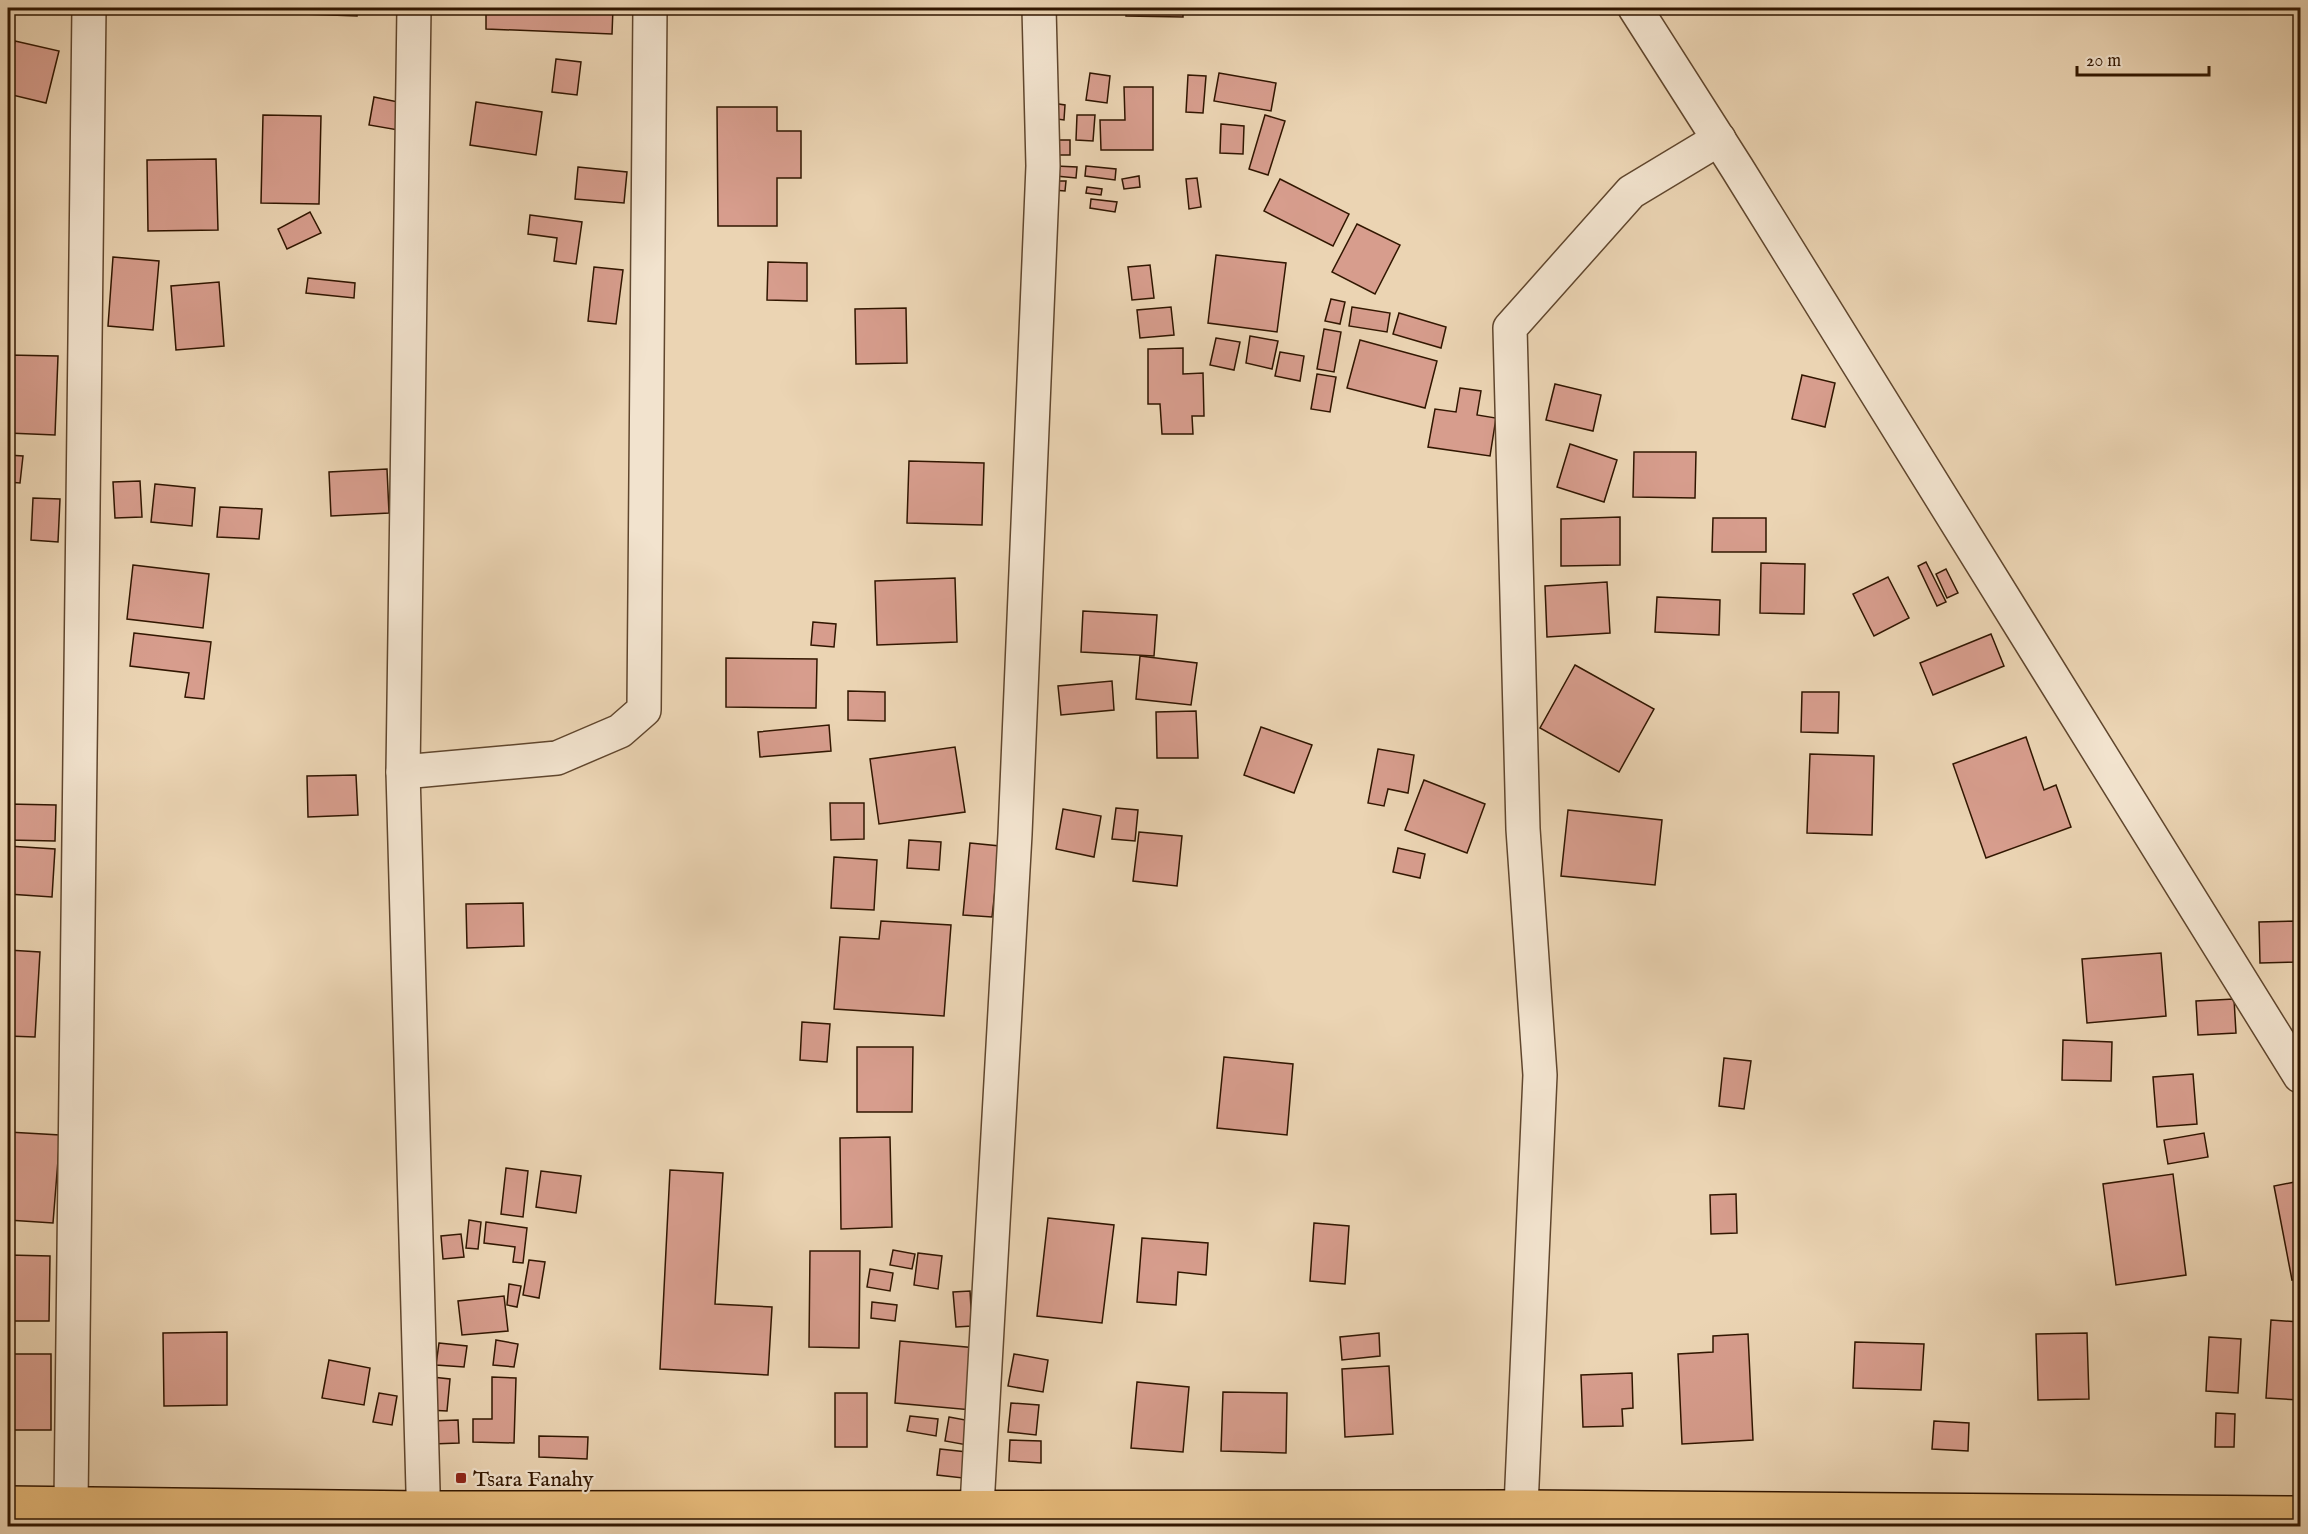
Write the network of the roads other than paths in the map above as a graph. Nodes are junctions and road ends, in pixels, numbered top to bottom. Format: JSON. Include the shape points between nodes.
{"nodes":[{"id":1,"x":89,"y":8,"type":"edge"},
{"id":2,"x":414,"y":8,"type":"edge"},
{"id":3,"x":650,"y":8,"type":"edge"},
{"id":4,"x":1040,"y":8,"type":"edge"},
{"id":5,"x":1635,"y":8,"type":"edge"},
{"id":6,"x":1719,"y":139,"type":"junction"},
{"id":7,"x":403,"y":772,"type":"junction"},
{"id":8,"x":2301,"y":1076,"type":"edge"},
{"id":9,"x":8,"y":1503,"type":"edge"},
{"id":10,"x":71,"y":1503,"type":"junction"},
{"id":11,"x":977,"y":1506,"type":"junction"},
{"id":12,"x":1521,"y":1507,"type":"junction"},
{"id":13,"x":2301,"y":1513,"type":"edge"},
{"id":14,"x":424,"y":1517,"type":"edge"},
{"id":15,"x":1633,"y":1517,"type":"edge"},
{"id":16,"x":2215,"y":1519,"type":"edge"}],
"edges":[{"from":1,"to":10,"type":"street"},
{"from":2,"to":7,"type":"street"},
{"from":3,"to":7,"type":"street","via":[[644,710],[620,731],[557,758]]},
{"from":4,"to":11,"type":"street","via":[[1043,166],[1017,798]]},
{"from":5,"to":6,"type":"street"},
{"from":6,"to":8,"type":"street"},
{"from":6,"to":12,"type":"street","via":[[1631,192],[1510,328],[1523,830],[1540,1075]]},
{"from":7,"to":14,"type":"street"},
{"from":9,"to":10,"type":"main road"},
{"from":10,"to":14,"type":"main road"},
{"from":11,"to":12,"type":"main road"},
{"from":11,"to":14,"type":"main road"},
{"from":12,"to":15,"type":"main road"},
{"from":13,"to":16,"type":"main road"},
{"from":15,"to":16,"type":"main road"}]}
